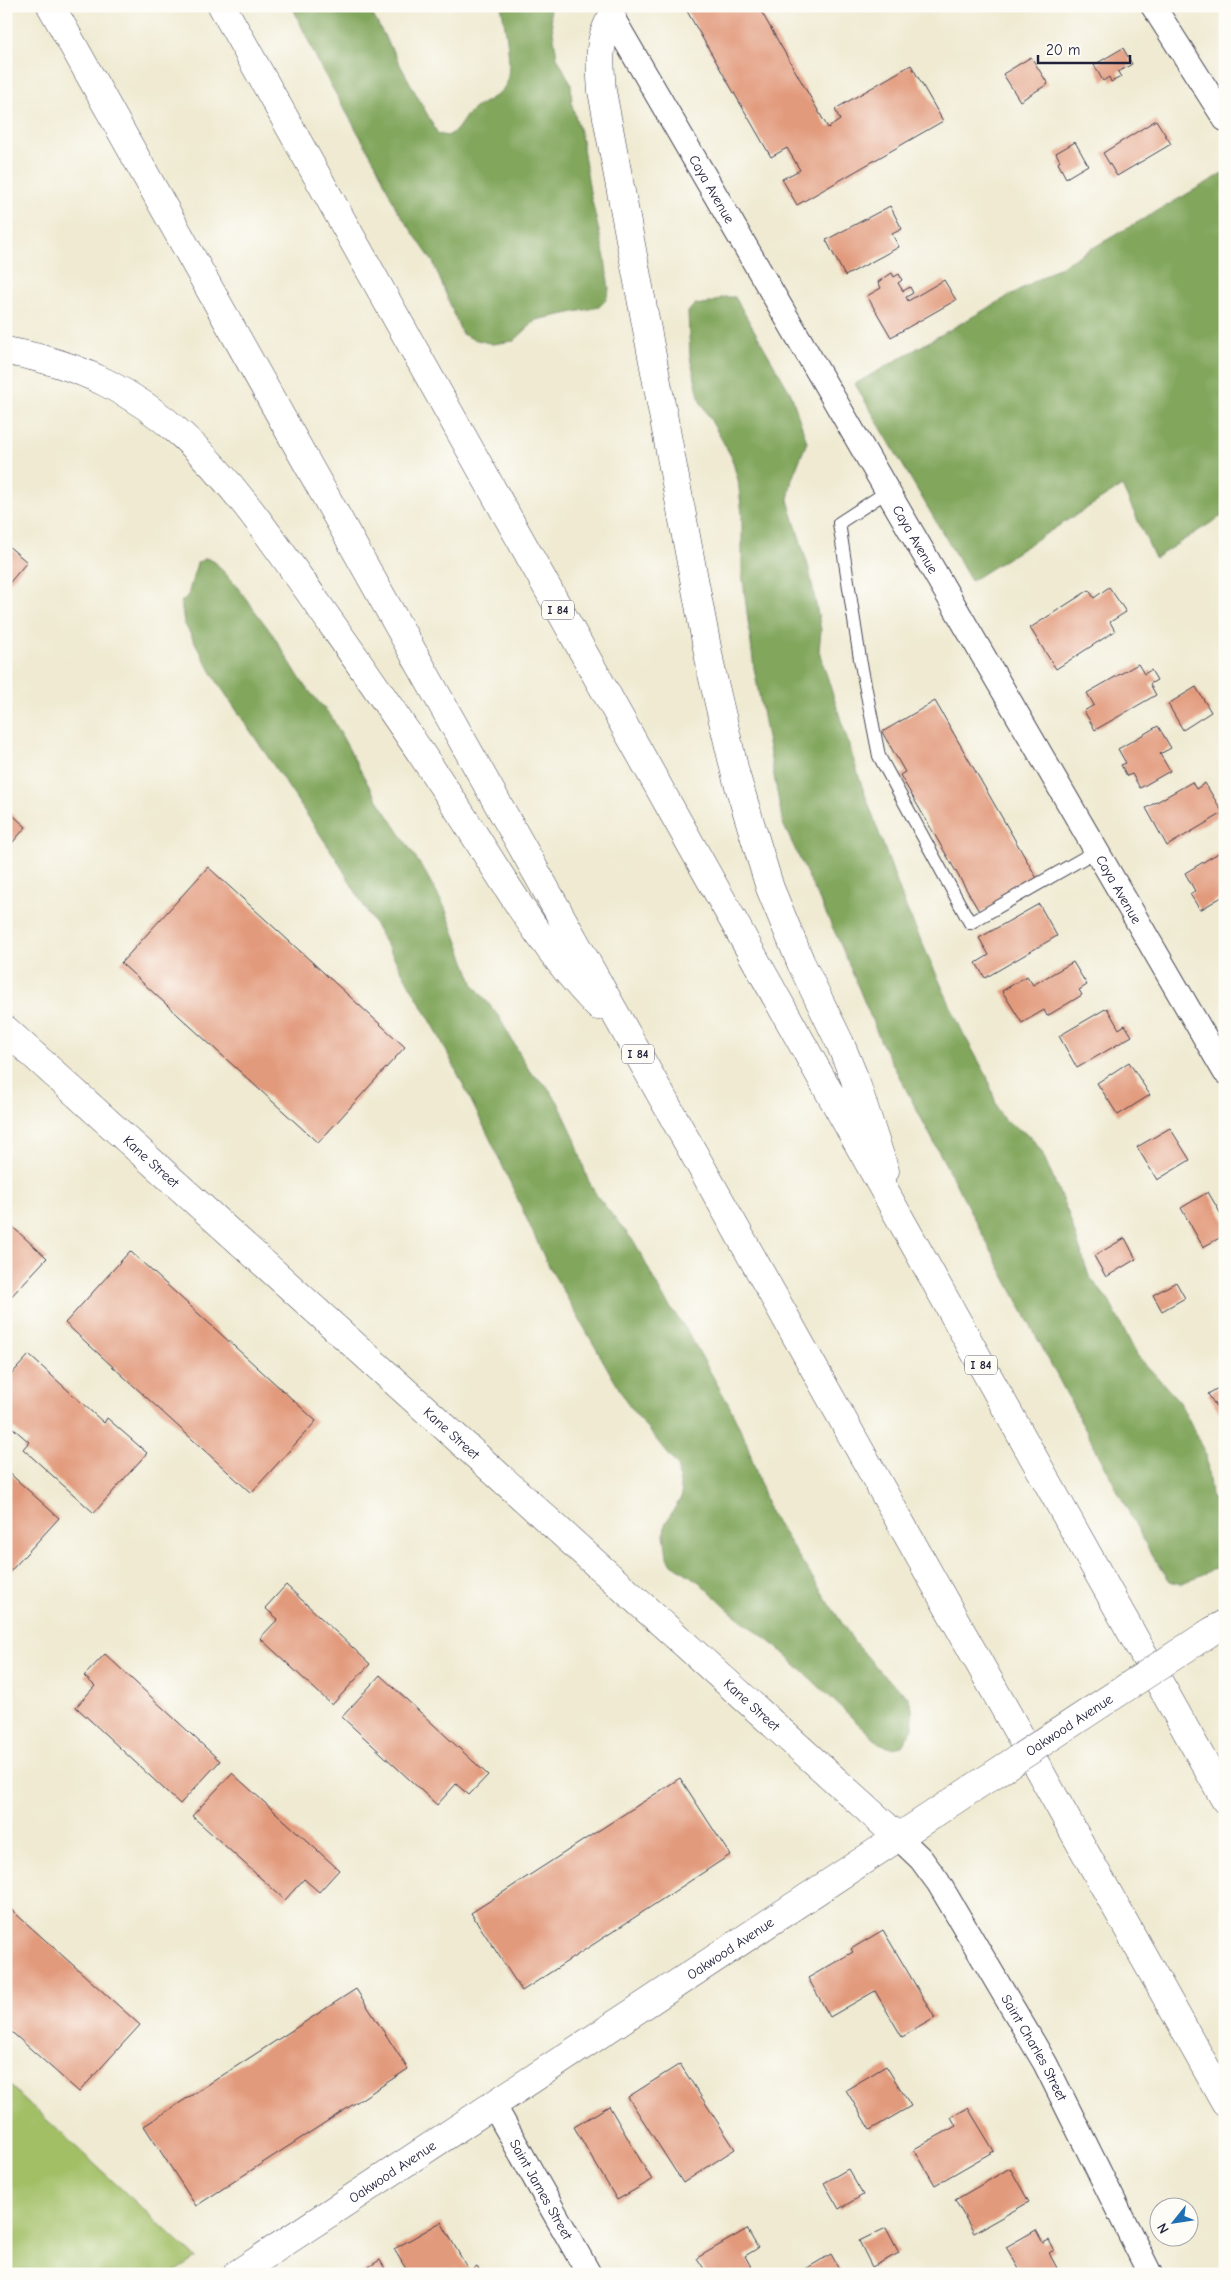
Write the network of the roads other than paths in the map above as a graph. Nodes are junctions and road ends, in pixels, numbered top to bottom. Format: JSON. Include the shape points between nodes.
{"nodes":[{"id":1,"x":51,"y":6,"type":"edge"},
{"id":2,"x":222,"y":6,"type":"edge"},
{"id":3,"x":1152,"y":6,"type":"edge"},
{"id":4,"x":609,"y":11,"type":"edge"},
{"id":5,"x":1225,"y":119,"type":"edge"},
{"id":6,"x":6,"y":351,"type":"edge"},
{"id":7,"x":888,"y":491,"type":"junction"},
{"id":8,"x":1096,"y":851,"type":"junction"},
{"id":9,"x":6,"y":1030,"type":"edge"},
{"id":10,"x":630,"y":1040,"type":"junction"},
{"id":11,"x":1225,"y":1072,"type":"edge"},
{"id":12,"x":896,"y":1214,"type":"junction"},
{"id":13,"x":1217,"y":1628,"type":"edge"},
{"id":14,"x":1225,"y":1800,"type":"edge"},
{"id":15,"x":898,"y":1837,"type":"junction"},
{"id":16,"x":1225,"y":2102,"type":"edge"},
{"id":17,"x":493,"y":2104,"type":"junction"},
{"id":18,"x":237,"y":2274,"type":"edge"},
{"id":19,"x":590,"y":2274,"type":"edge"},
{"id":20,"x":1150,"y":2274,"type":"edge"}],
"edges":[{"from":1,"to":10,"type":"main road","number":"I 84"},
{"from":2,"to":12,"type":"main road","number":"I 84"},
{"from":3,"to":5,"type":"street"},
{"from":4,"to":7,"type":"street","name":"Caya Avenue"},
{"from":4,"to":12,"type":"main road","via":[[600,55],[602,91],[725,735],[746,816],[770,888],[800,963],[854,1077]]},
{"from":6,"to":10,"type":"main road","via":[[63,364],[126,394],[184,436],[229,481],[396,716],[533,928],[577,984]]},
{"from":7,"to":8,"type":"street","name":"Caya Avenue"},
{"from":7,"to":8,"type":"lane","via":[[839,523],[868,702],[879,756],[970,923]]},
{"from":8,"to":11,"type":"street","name":"Caya Avenue"},
{"from":9,"to":15,"type":"main road","name":"Kane Street"},
{"from":10,"to":16,"type":"main road","number":"I 84"},
{"from":12,"to":14,"type":"main road","number":"I 84"},
{"from":13,"to":15,"type":"main road","name":"Oakwood Avenue","bridge":true},
{"from":15,"to":17,"type":"main road","name":"Oakwood Avenue"},
{"from":15,"to":20,"type":"street","name":"Saint Charles Street","via":[[921,1859],[938,1882],[1045,2063]]},
{"from":17,"to":18,"type":"main road","name":"Oakwood Avenue"},
{"from":17,"to":19,"type":"street","name":"Saint James Street"}]}
